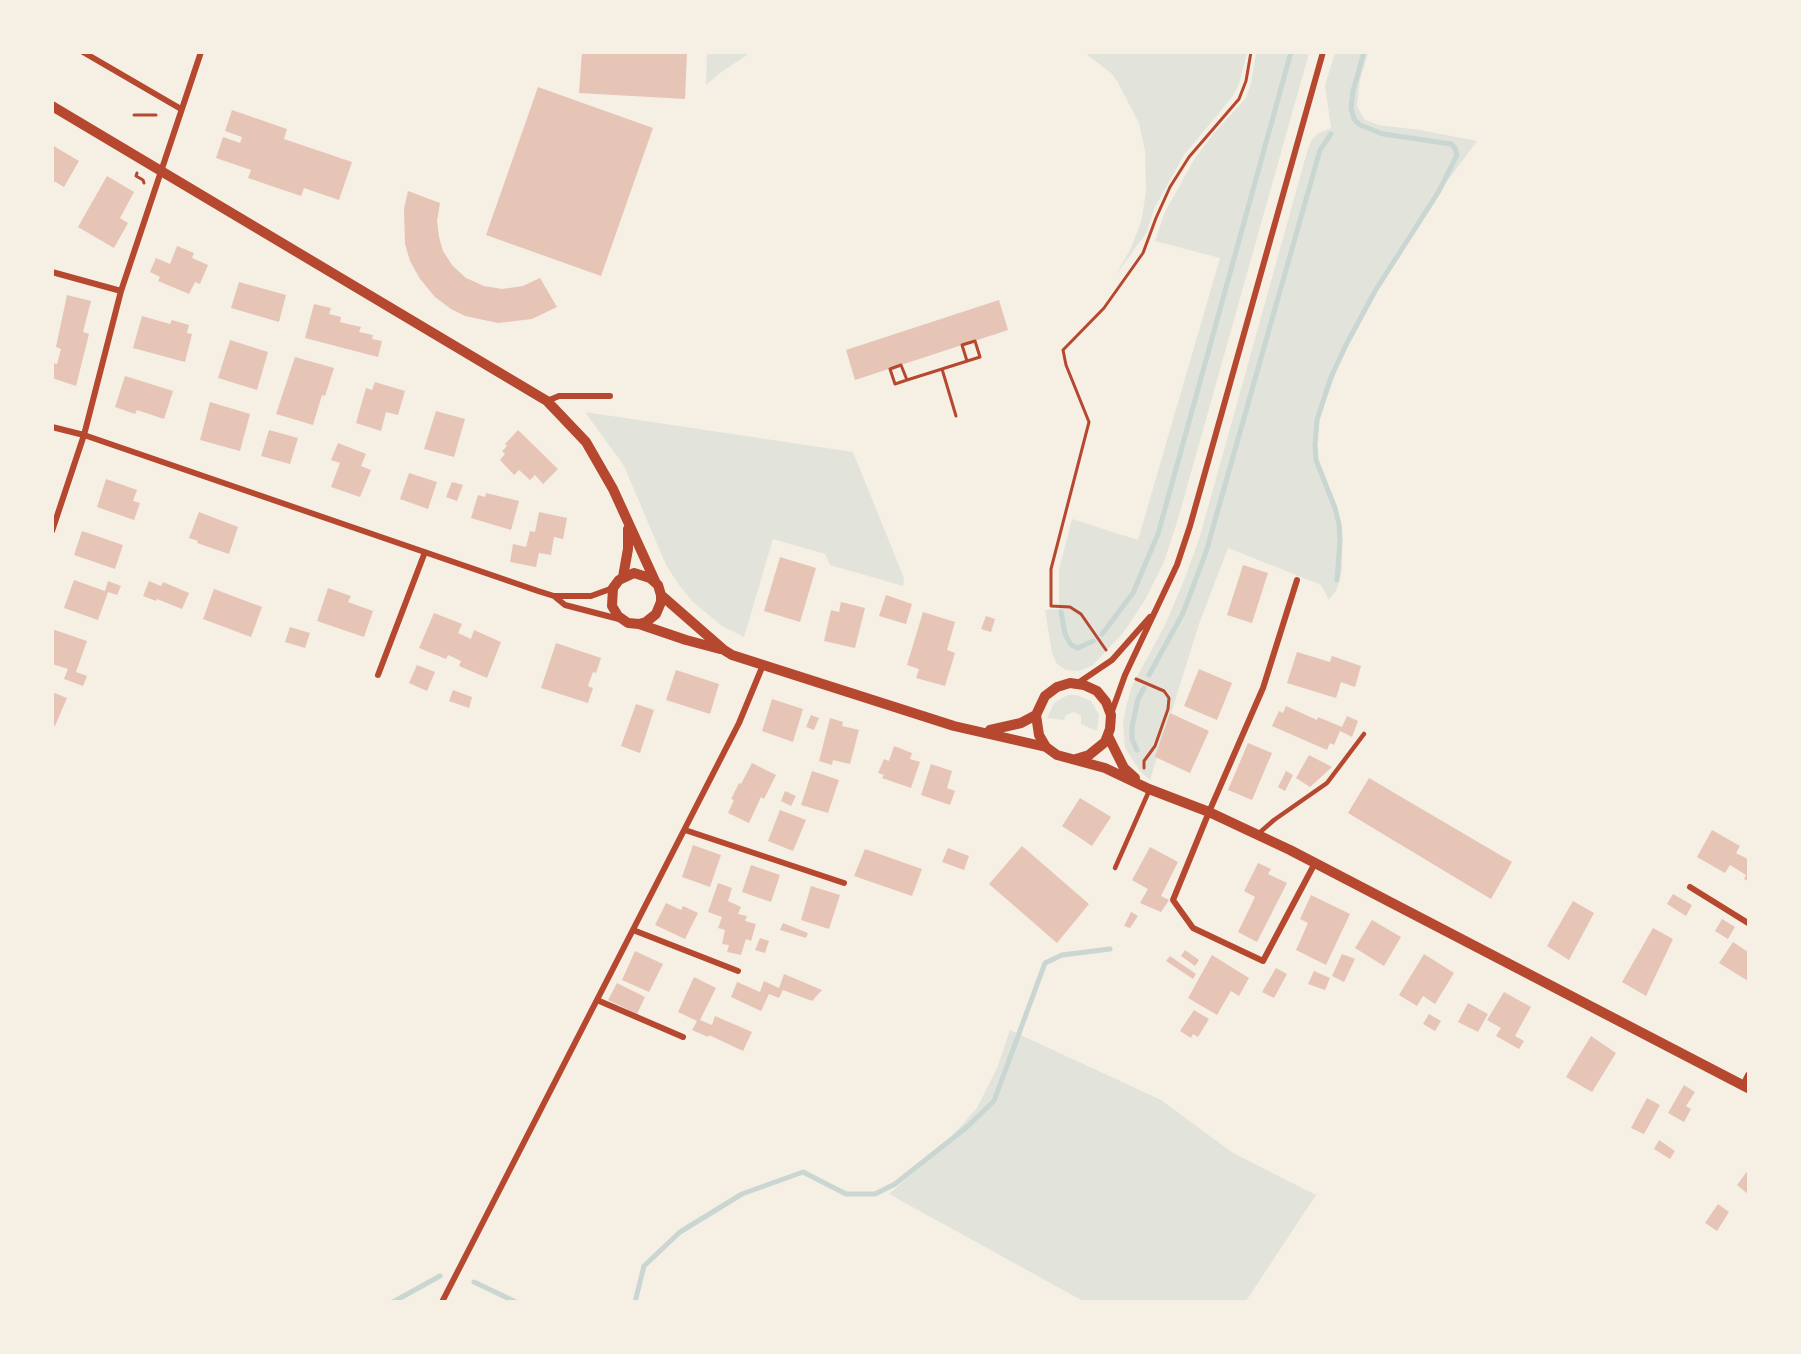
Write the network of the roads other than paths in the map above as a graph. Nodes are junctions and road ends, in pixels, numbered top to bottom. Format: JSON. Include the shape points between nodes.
{"nodes":[{"id":1,"x":83,"y":52,"type":"edge"},
{"id":2,"x":201,"y":52,"type":"edge"},
{"id":3,"x":1323,"y":52,"type":"edge"},
{"id":4,"x":52,"y":106,"type":"edge"},
{"id":5,"x":181,"y":109,"type":"junction"},
{"id":6,"x":160,"y":171,"type":"junction"},
{"id":7,"x":52,"y":272,"type":"edge"},
{"id":8,"x":121,"y":291,"type":"junction"},
{"id":9,"x":610,"y":396,"type":"dead end"},
{"id":10,"x":547,"y":401,"type":"junction"},
{"id":11,"x":52,"y":427,"type":"edge"},
{"id":12,"x":84,"y":435,"type":"junction"},
{"id":13,"x":628,"y":526,"type":"junction"},
{"id":14,"x":52,"y":531,"type":"edge"},
{"id":15,"x":425,"y":552,"type":"junction"},
{"id":16,"x":623,"y":577,"type":"junction"},
{"id":17,"x":1297,"y":580,"type":"dead end"},
{"id":18,"x":654,"y":581,"type":"junction"},
{"id":19,"x":614,"y":588,"type":"junction"},
{"id":20,"x":661,"y":595,"type":"junction"},
{"id":21,"x":554,"y":596,"type":"junction"},
{"id":22,"x":1156,"y":610,"type":"junction"},
{"id":23,"x":623,"y":620,"type":"junction"},
{"id":24,"x":639,"y":624,"type":"junction"},
{"id":25,"x":724,"y":650,"type":"junction"},
{"id":26,"x":763,"y":665,"type":"junction"},
{"id":27,"x":378,"y":675,"type":"dead end"},
{"id":28,"x":1077,"y":683,"type":"junction"},
{"id":29,"x":1036,"y":715,"type":"junction"},
{"id":30,"x":1111,"y":715,"type":"junction"},
{"id":31,"x":981,"y":732,"type":"junction"},
{"id":32,"x":1364,"y":734,"type":"dead end"},
{"id":33,"x":1108,"y":736,"type":"junction"},
{"id":34,"x":1046,"y":747,"type":"junction"},
{"id":35,"x":1076,"y":759,"type":"junction"},
{"id":36,"x":1149,"y":789,"type":"junction"},
{"id":37,"x":1209,"y":812,"type":"junction"},
{"id":38,"x":685,"y":830,"type":"junction"},
{"id":39,"x":1257,"y":835,"type":"junction"},
{"id":40,"x":1315,"y":862,"type":"junction"},
{"id":41,"x":1115,"y":868,"type":"dead end"},
{"id":42,"x":844,"y":883,"type":"dead end"},
{"id":43,"x":1690,"y":887,"type":"dead end"},
{"id":44,"x":1749,"y":923,"type":"edge"},
{"id":45,"x":633,"y":930,"type":"junction"},
{"id":46,"x":738,"y":971,"type":"dead end"},
{"id":47,"x":597,"y":1000,"type":"junction"},
{"id":48,"x":683,"y":1037,"type":"dead end"},
{"id":49,"x":1749,"y":1075,"type":"edge"},
{"id":50,"x":1746,"y":1086,"type":"edge"},
{"id":51,"x":442,"y":1302,"type":"edge"}],
"edges":[{"from":1,"to":5,"type":"street"},
{"from":2,"to":5,"type":"street"},
{"from":3,"to":22,"type":"street","via":[[1190,526]]},
{"from":4,"to":6,"type":"street"},
{"from":5,"to":6,"type":"street"},
{"from":6,"to":8,"type":"street"},
{"from":6,"to":10,"type":"street"},
{"from":7,"to":8,"type":"street"},
{"from":8,"to":12,"type":"street"},
{"from":9,"to":10,"type":"street","via":[[559,396]]},
{"from":10,"to":13,"type":"street","via":[[586,442],[613,489]]},
{"from":11,"to":12,"type":"street"},
{"from":12,"to":14,"type":"street"},
{"from":12,"to":15,"type":"street"},
{"from":13,"to":16,"type":"street"},
{"from":13,"to":18,"type":"street"},
{"from":15,"to":21,"type":"street"},
{"from":15,"to":27,"type":"street"},
{"from":16,"to":18,"type":"street","via":[[639,574]]},
{"from":16,"to":19,"type":"street"},
{"from":17,"to":37,"type":"street","via":[[1263,688]]},
{"from":18,"to":20,"type":"street"},
{"from":19,"to":21,"type":"street","via":[[591,596]]},
{"from":19,"to":23,"type":"street","via":[[612,606]]},
{"from":20,"to":24,"type":"street","via":[[656,614]]},
{"from":20,"to":25,"type":"street"},
{"from":21,"to":23,"type":"street","via":[[564,605]]},
{"from":22,"to":28,"type":"street","via":[[1112,660]]},
{"from":22,"to":30,"type":"street"},
{"from":23,"to":24,"type":"street"},
{"from":24,"to":25,"type":"street"},
{"from":25,"to":26,"type":"street"},
{"from":26,"to":31,"type":"street"},
{"from":26,"to":38,"type":"street","via":[[739,723]]},
{"from":28,"to":29,"type":"street","via":[[1051,691],[1041,701]]},
{"from":28,"to":30,"type":"street","via":[[1102,696]]},
{"from":29,"to":31,"type":"street","via":[[1021,723]]},
{"from":29,"to":34,"type":"street","via":[[1037,729]]},
{"from":30,"to":33,"type":"street"},
{"from":31,"to":34,"type":"street"},
{"from":32,"to":39,"type":"lane","via":[[1327,783]]},
{"from":33,"to":35,"type":"street","via":[[1095,752]]},
{"from":33,"to":36,"type":"street","via":[[1124,768]]},
{"from":34,"to":35,"type":"street","via":[[1057,755]]},
{"from":35,"to":36,"type":"street"},
{"from":36,"to":37,"type":"street"},
{"from":36,"to":41,"type":"lane"},
{"from":37,"to":39,"type":"street"},
{"from":37,"to":40,"type":"street","via":[[1173,900],[1193,928],[1263,962]]},
{"from":38,"to":42,"type":"street"},
{"from":38,"to":45,"type":"street"},
{"from":39,"to":40,"type":"street"},
{"from":40,"to":50,"type":"street"},
{"from":43,"to":44,"type":"street"},
{"from":45,"to":46,"type":"street"},
{"from":45,"to":47,"type":"street"},
{"from":47,"to":48,"type":"street"},
{"from":47,"to":51,"type":"street"},
{"from":49,"to":50,"type":"street"}]}
